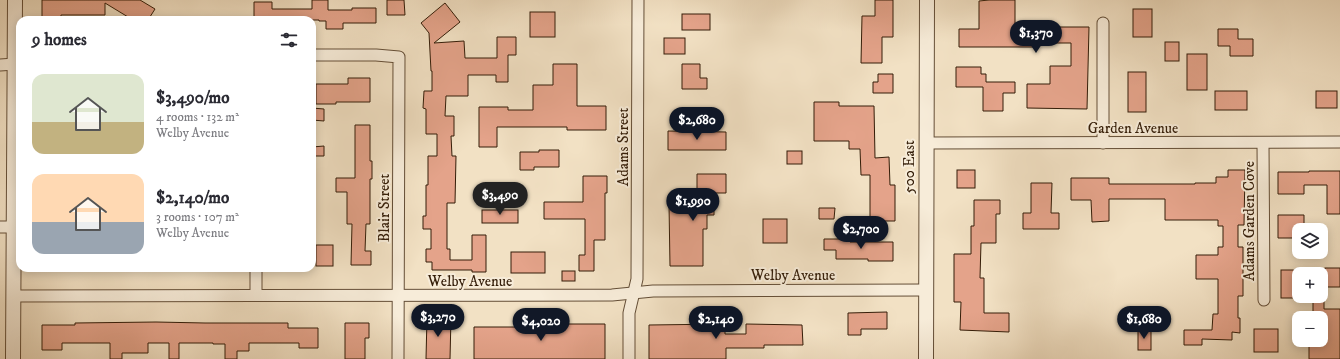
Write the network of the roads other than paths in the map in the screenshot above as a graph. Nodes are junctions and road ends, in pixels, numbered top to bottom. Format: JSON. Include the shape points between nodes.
{"nodes":[{"id":1,"x":15,"y":0,"type":"edge"},
{"id":2,"x":638,"y":0,"type":"edge"},
{"id":3,"x":927,"y":0,"type":"edge"},
{"id":4,"x":1103,"y":22,"type":"dead end"},
{"id":5,"x":16,"y":55,"type":"edge"},
{"id":6,"x":316,"y":55,"type":"edge"},
{"id":7,"x":0,"y":65,"type":"edge"},
{"id":8,"x":1340,"y":142,"type":"edge"},
{"id":9,"x":926,"y":143,"type":"junction"},
{"id":10,"x":1103,"y":143,"type":"junction"},
{"id":11,"x":1263,"y":143,"type":"junction"},
{"id":12,"x":16,"y":177,"type":"edge"},
{"id":13,"x":7,"y":228,"type":"edge"},
{"id":14,"x":256,"y":272,"type":"edge"},
{"id":15,"x":925,"y":290,"type":"junction"},
{"id":16,"x":633,"y":293,"type":"junction"},
{"id":17,"x":256,"y":295,"type":"junction"},
{"id":18,"x":14,"y":296,"type":"junction"},
{"id":19,"x":398,"y":296,"type":"junction"},
{"id":20,"x":1264,"y":300,"type":"dead end"},
{"id":21,"x":13,"y":359,"type":"edge"},
{"id":22,"x":398,"y":359,"type":"edge"},
{"id":23,"x":629,"y":359,"type":"edge"},
{"id":24,"x":926,"y":359,"type":"edge"}],
"edges":[{"from":1,"to":5,"type":"street"},
{"from":2,"to":16,"type":"street","name":"Adams Street","via":[[637,279]]},
{"from":3,"to":9,"type":"street","name":"500 East"},
{"from":4,"to":10,"type":"street"},
{"from":5,"to":7,"type":"street"},
{"from":6,"to":19,"type":"street","name":"Blair Street","via":[[399,57]]},
{"from":8,"to":11,"type":"street","name":"Garden Avenue"},
{"from":9,"to":10,"type":"street","name":"Garden Avenue"},
{"from":9,"to":15,"type":"street","name":"500 East"},
{"from":10,"to":11,"type":"street","name":"Garden Avenue"},
{"from":11,"to":20,"type":"street","name":"Adams Garden Cove"},
{"from":12,"to":13,"type":"street"},
{"from":13,"to":18,"type":"street"},
{"from":14,"to":17,"type":"street"},
{"from":15,"to":16,"type":"street","name":"Welby Avenue"},
{"from":15,"to":24,"type":"street","name":"500 East"},
{"from":16,"to":19,"type":"street","name":"Welby Avenue"},
{"from":16,"to":23,"type":"street","name":"Adams Street","via":[[629,313]]},
{"from":17,"to":18,"type":"street","name":"Welby Avenue"},
{"from":17,"to":19,"type":"street","name":"Welby Avenue"},
{"from":18,"to":21,"type":"street"},
{"from":19,"to":22,"type":"street","name":"Blair Street"}]}
